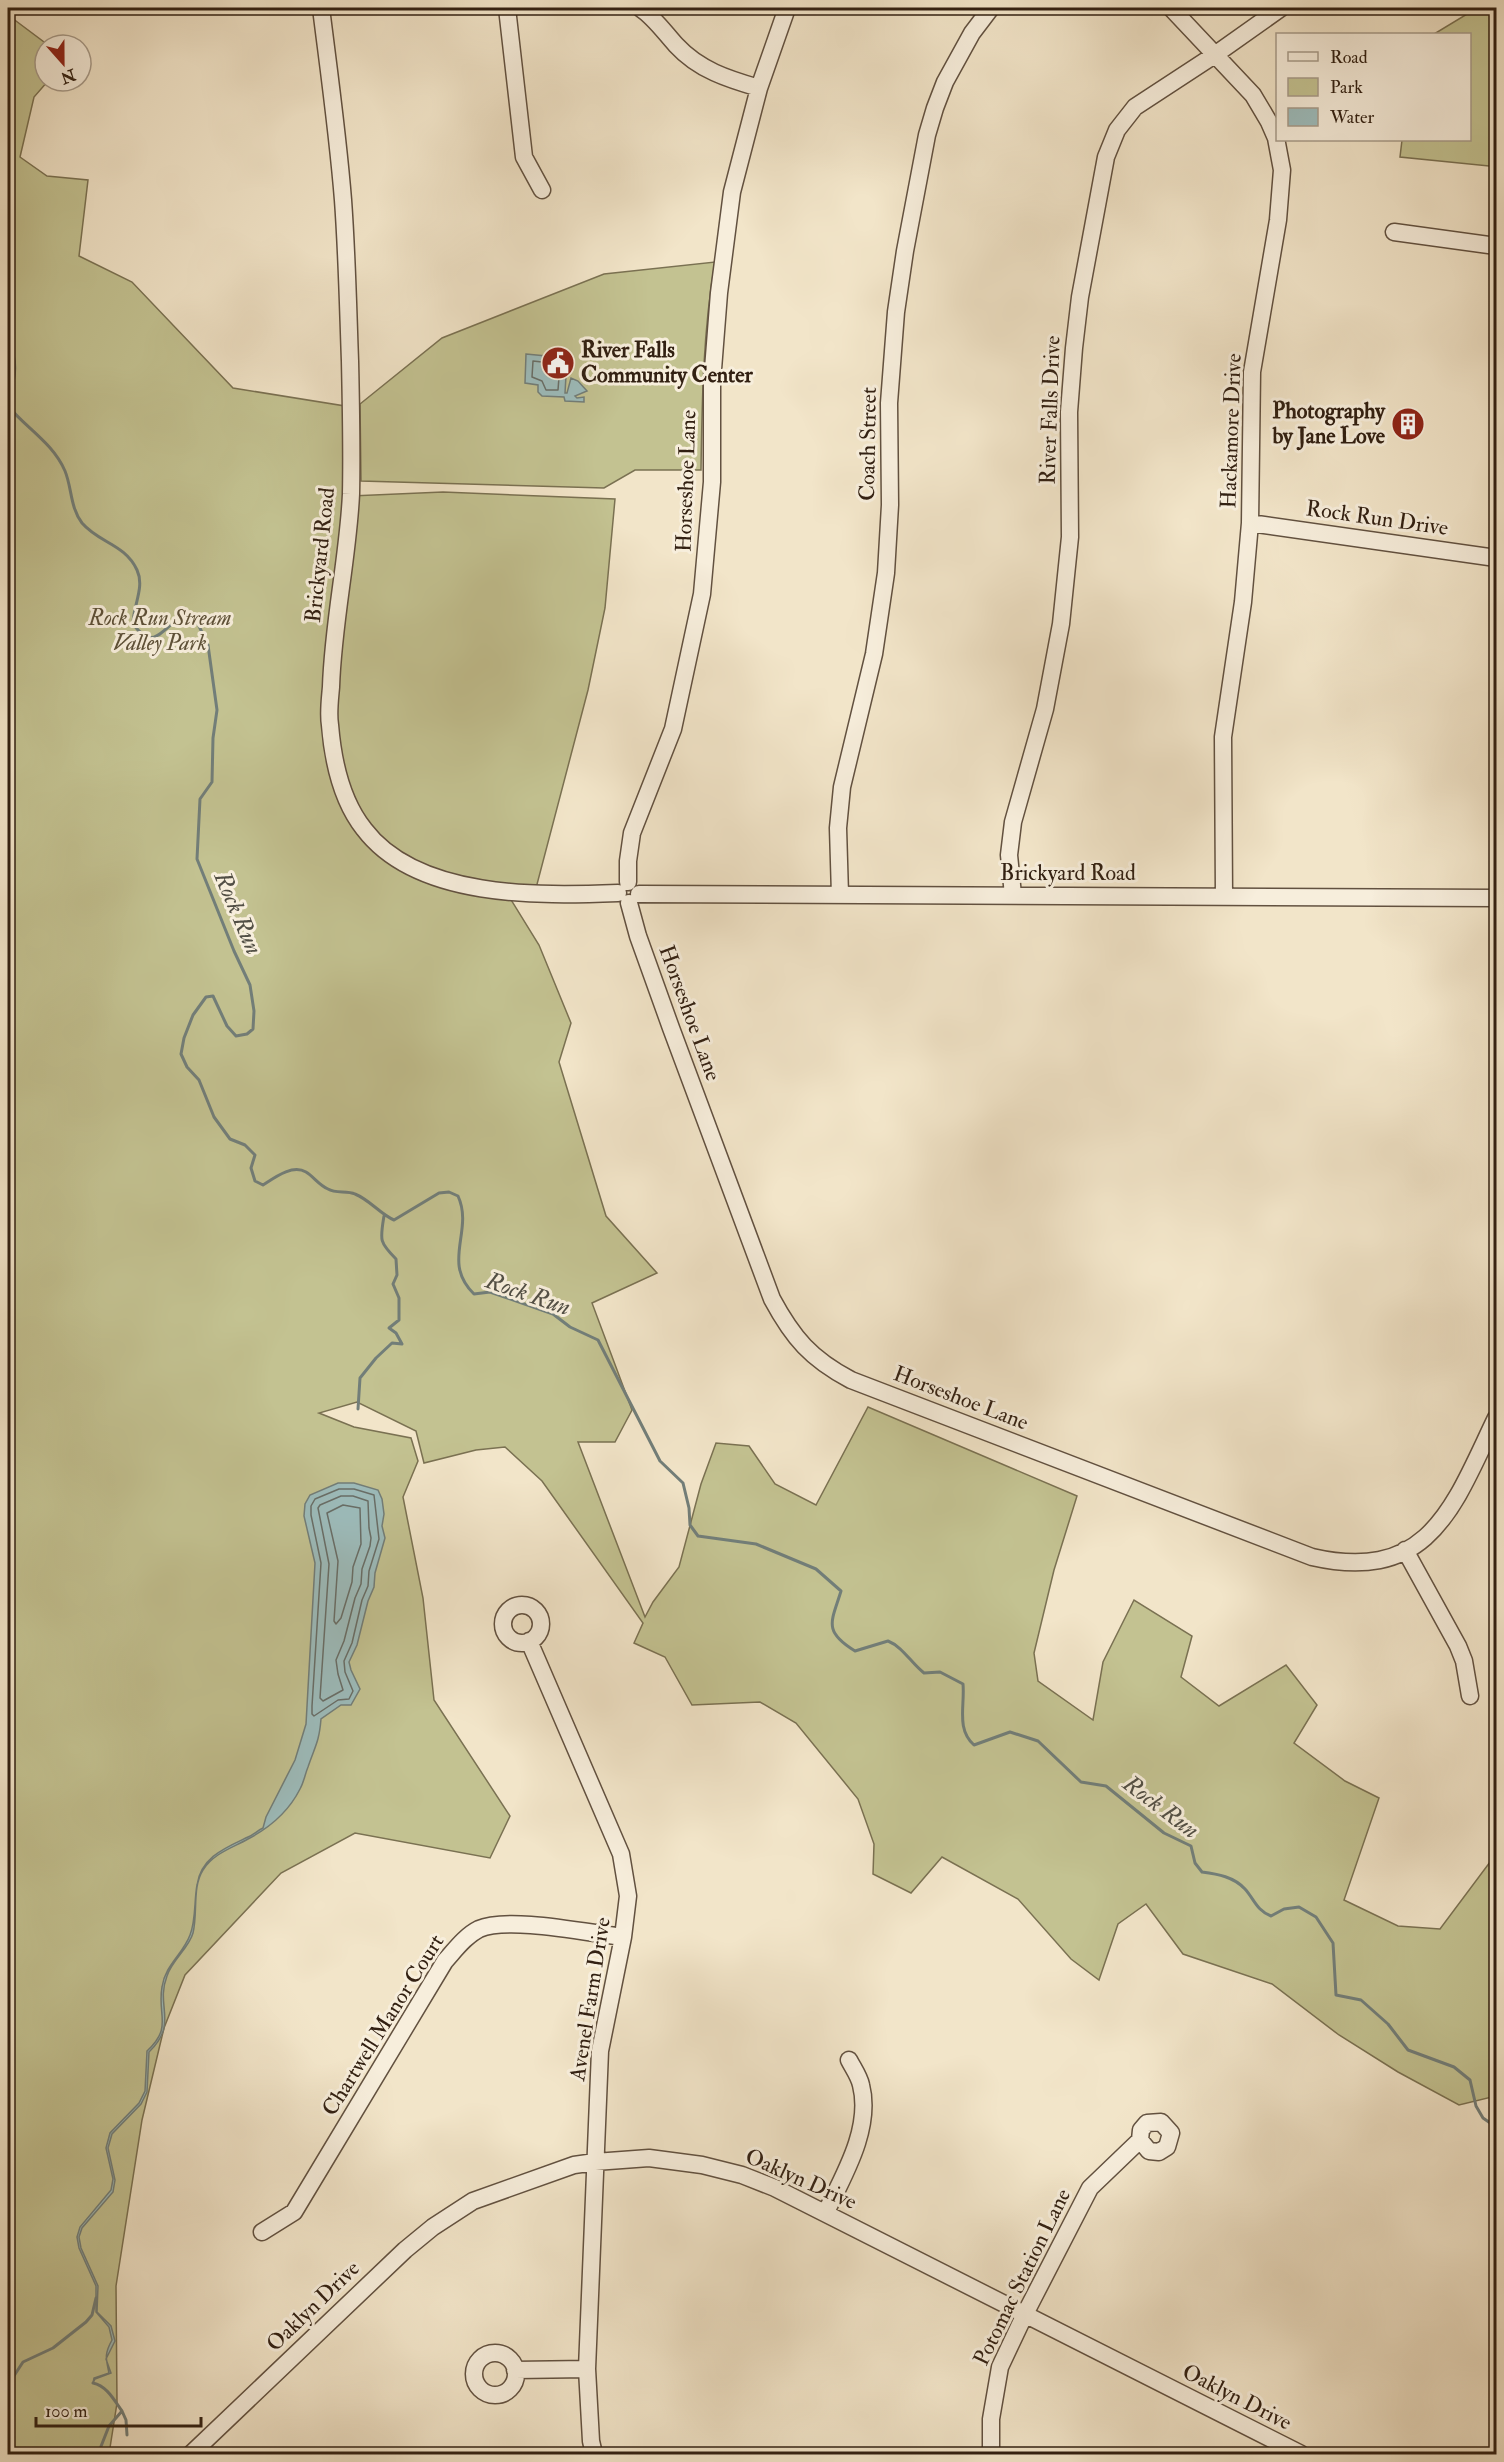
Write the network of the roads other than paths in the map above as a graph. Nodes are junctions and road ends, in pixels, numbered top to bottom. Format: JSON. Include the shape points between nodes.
{"nodes":[{"id":1,"x":321,"y":8,"type":"edge"},
{"id":2,"x":507,"y":8,"type":"edge"},
{"id":3,"x":640,"y":8,"type":"edge"},
{"id":4,"x":787,"y":8,"type":"edge"},
{"id":5,"x":991,"y":8,"type":"edge"},
{"id":6,"x":1171,"y":8,"type":"edge"},
{"id":7,"x":1281,"y":8,"type":"edge"},
{"id":8,"x":1216,"y":54,"type":"junction"},
{"id":9,"x":759,"y":88,"type":"junction"},
{"id":10,"x":1276,"y":138,"type":"edge"},
{"id":11,"x":1277,"y":141,"type":"edge"},
{"id":12,"x":542,"y":190,"type":"dead end"},
{"id":13,"x":1394,"y":232,"type":"dead end"},
{"id":14,"x":1497,"y":246,"type":"edge"},
{"id":15,"x":1250,"y":523,"type":"junction"},
{"id":16,"x":1497,"y":558,"type":"edge"},
{"id":17,"x":629,"y":893,"type":"junction"},
{"id":18,"x":840,"y":894,"type":"junction"},
{"id":19,"x":1013,"y":895,"type":"junction"},
{"id":20,"x":1224,"y":897,"type":"junction"},
{"id":21,"x":1497,"y":898,"type":"edge"},
{"id":22,"x":1497,"y":1418,"type":"edge"},
{"id":23,"x":1405,"y":1550,"type":"junction"},
{"id":24,"x":529,"y":1641,"type":"dead end"},
{"id":25,"x":1470,"y":1696,"type":"dead end"},
{"id":26,"x":623,"y":1937,"type":"junction"},
{"id":27,"x":849,"y":2060,"type":"dead end"},
{"id":28,"x":1140,"y":2140,"type":"dead end"},
{"id":29,"x":595,"y":2162,"type":"junction"},
{"id":30,"x":826,"y":2212,"type":"junction"},
{"id":31,"x":261,"y":2232,"type":"dead end"},
{"id":32,"x":1024,"y":2314,"type":"junction"},
{"id":33,"x":586,"y":2369,"type":"junction"},
{"id":34,"x":515,"y":2370,"type":"dead end"},
{"id":35,"x":191,"y":2454,"type":"edge"},
{"id":36,"x":594,"y":2454,"type":"edge"},
{"id":37,"x":991,"y":2454,"type":"edge"},
{"id":38,"x":1301,"y":2454,"type":"edge"}],
"edges":[{"from":1,"to":17,"type":"street","name":"Brickyard Road","via":[[343,199],[348,285],[350,496],[329,723],[347,804],[364,831],[387,853],[417,871],[462,885],[505,890],[570,895]]},
{"from":2,"to":12,"type":"street","via":[[524,157]]},
{"from":3,"to":9,"type":"street","via":[[700,66],[722,78]]},
{"from":4,"to":9,"type":"street","name":"Horseshoe Lane"},
{"from":5,"to":18,"type":"street","name":"Coach Street","via":[[972,33],[935,108],[905,251],[889,403],[886,573],[874,654],[842,787],[838,828]]},
{"from":6,"to":8,"type":"street","name":"Hackamore Drive"},
{"from":7,"to":8,"type":"street","name":"River Falls Drive"},
{"from":8,"to":10,"type":"street","name":"Hackamore Drive","via":[[1253,95]]},
{"from":8,"to":19,"type":"street","name":"River Falls Drive","via":[[1135,107],[1117,130],[1106,157],[1074,348],[1069,412],[1070,537],[1061,624],[1045,710],[1013,822],[1009,855]]},
{"from":9,"to":17,"type":"street","name":"Horseshoe Lane","via":[[732,192],[719,294],[712,382],[712,482],[702,594],[673,729],[632,833]]},
{"from":11,"to":15,"type":"street","name":"Hackamore Drive","via":[[1282,170],[1278,220],[1252,372]]},
{"from":13,"to":14,"type":"street"},
{"from":15,"to":16,"type":"street","name":"Rock Run Drive"},
{"from":15,"to":20,"type":"street","name":"Hackamore Drive","via":[[1223,737]]},
{"from":17,"to":18,"type":"street","name":"Brickyard Road"},
{"from":17,"to":23,"type":"street","name":"Horseshoe Lane","via":[[638,936],[772,1299],[789,1330],[813,1357],[851,1380],[1312,1557],[1339,1563],[1369,1563],[1392,1558]]},
{"from":18,"to":19,"type":"street","name":"Brickyard Road"},
{"from":19,"to":20,"type":"street","name":"Brickyard Road"},
{"from":20,"to":21,"type":"street","name":"Brickyard Road"},
{"from":22,"to":23,"type":"street","name":"Horseshoe Lane","via":[[1454,1505],[1432,1533]]},
{"from":23,"to":25,"type":"street","via":[[1458,1646]]},
{"from":24,"to":26,"type":"street","name":"Avenel Farm Drive","via":[[621,1854],[628,1896]]},
{"from":26,"to":29,"type":"street","name":"Avenel Farm Drive","via":[[600,2051]]},
{"from":26,"to":31,"type":"street","name":"Chartwell Manor Court","via":[[498,1923],[478,1929],[464,1939],[445,1961],[294,2212]]},
{"from":27,"to":30,"type":"street","via":[[861,2085],[863,2119],[850,2164]]},
{"from":28,"to":32,"type":"street","name":"Potomac Station Lane","via":[[1090,2188]]},
{"from":29,"to":30,"type":"street","name":"Oaklyn Drive","via":[[649,2158],[702,2165],[742,2175]]},
{"from":29,"to":33,"type":"street","name":"Avenel Farm Drive"},
{"from":29,"to":35,"type":"street","name":"Oaklyn Drive","via":[[574,2165],[473,2201],[433,2227]]},
{"from":30,"to":32,"type":"street","name":"Oaklyn Drive"},
{"from":32,"to":37,"type":"street","name":"Potomac Station Lane","via":[[998,2375],[991,2419]]},
{"from":32,"to":38,"type":"street","name":"Oaklyn Drive"},
{"from":33,"to":34,"type":"street"},
{"from":33,"to":36,"type":"street","name":"Avenel Farm Drive"}]}
